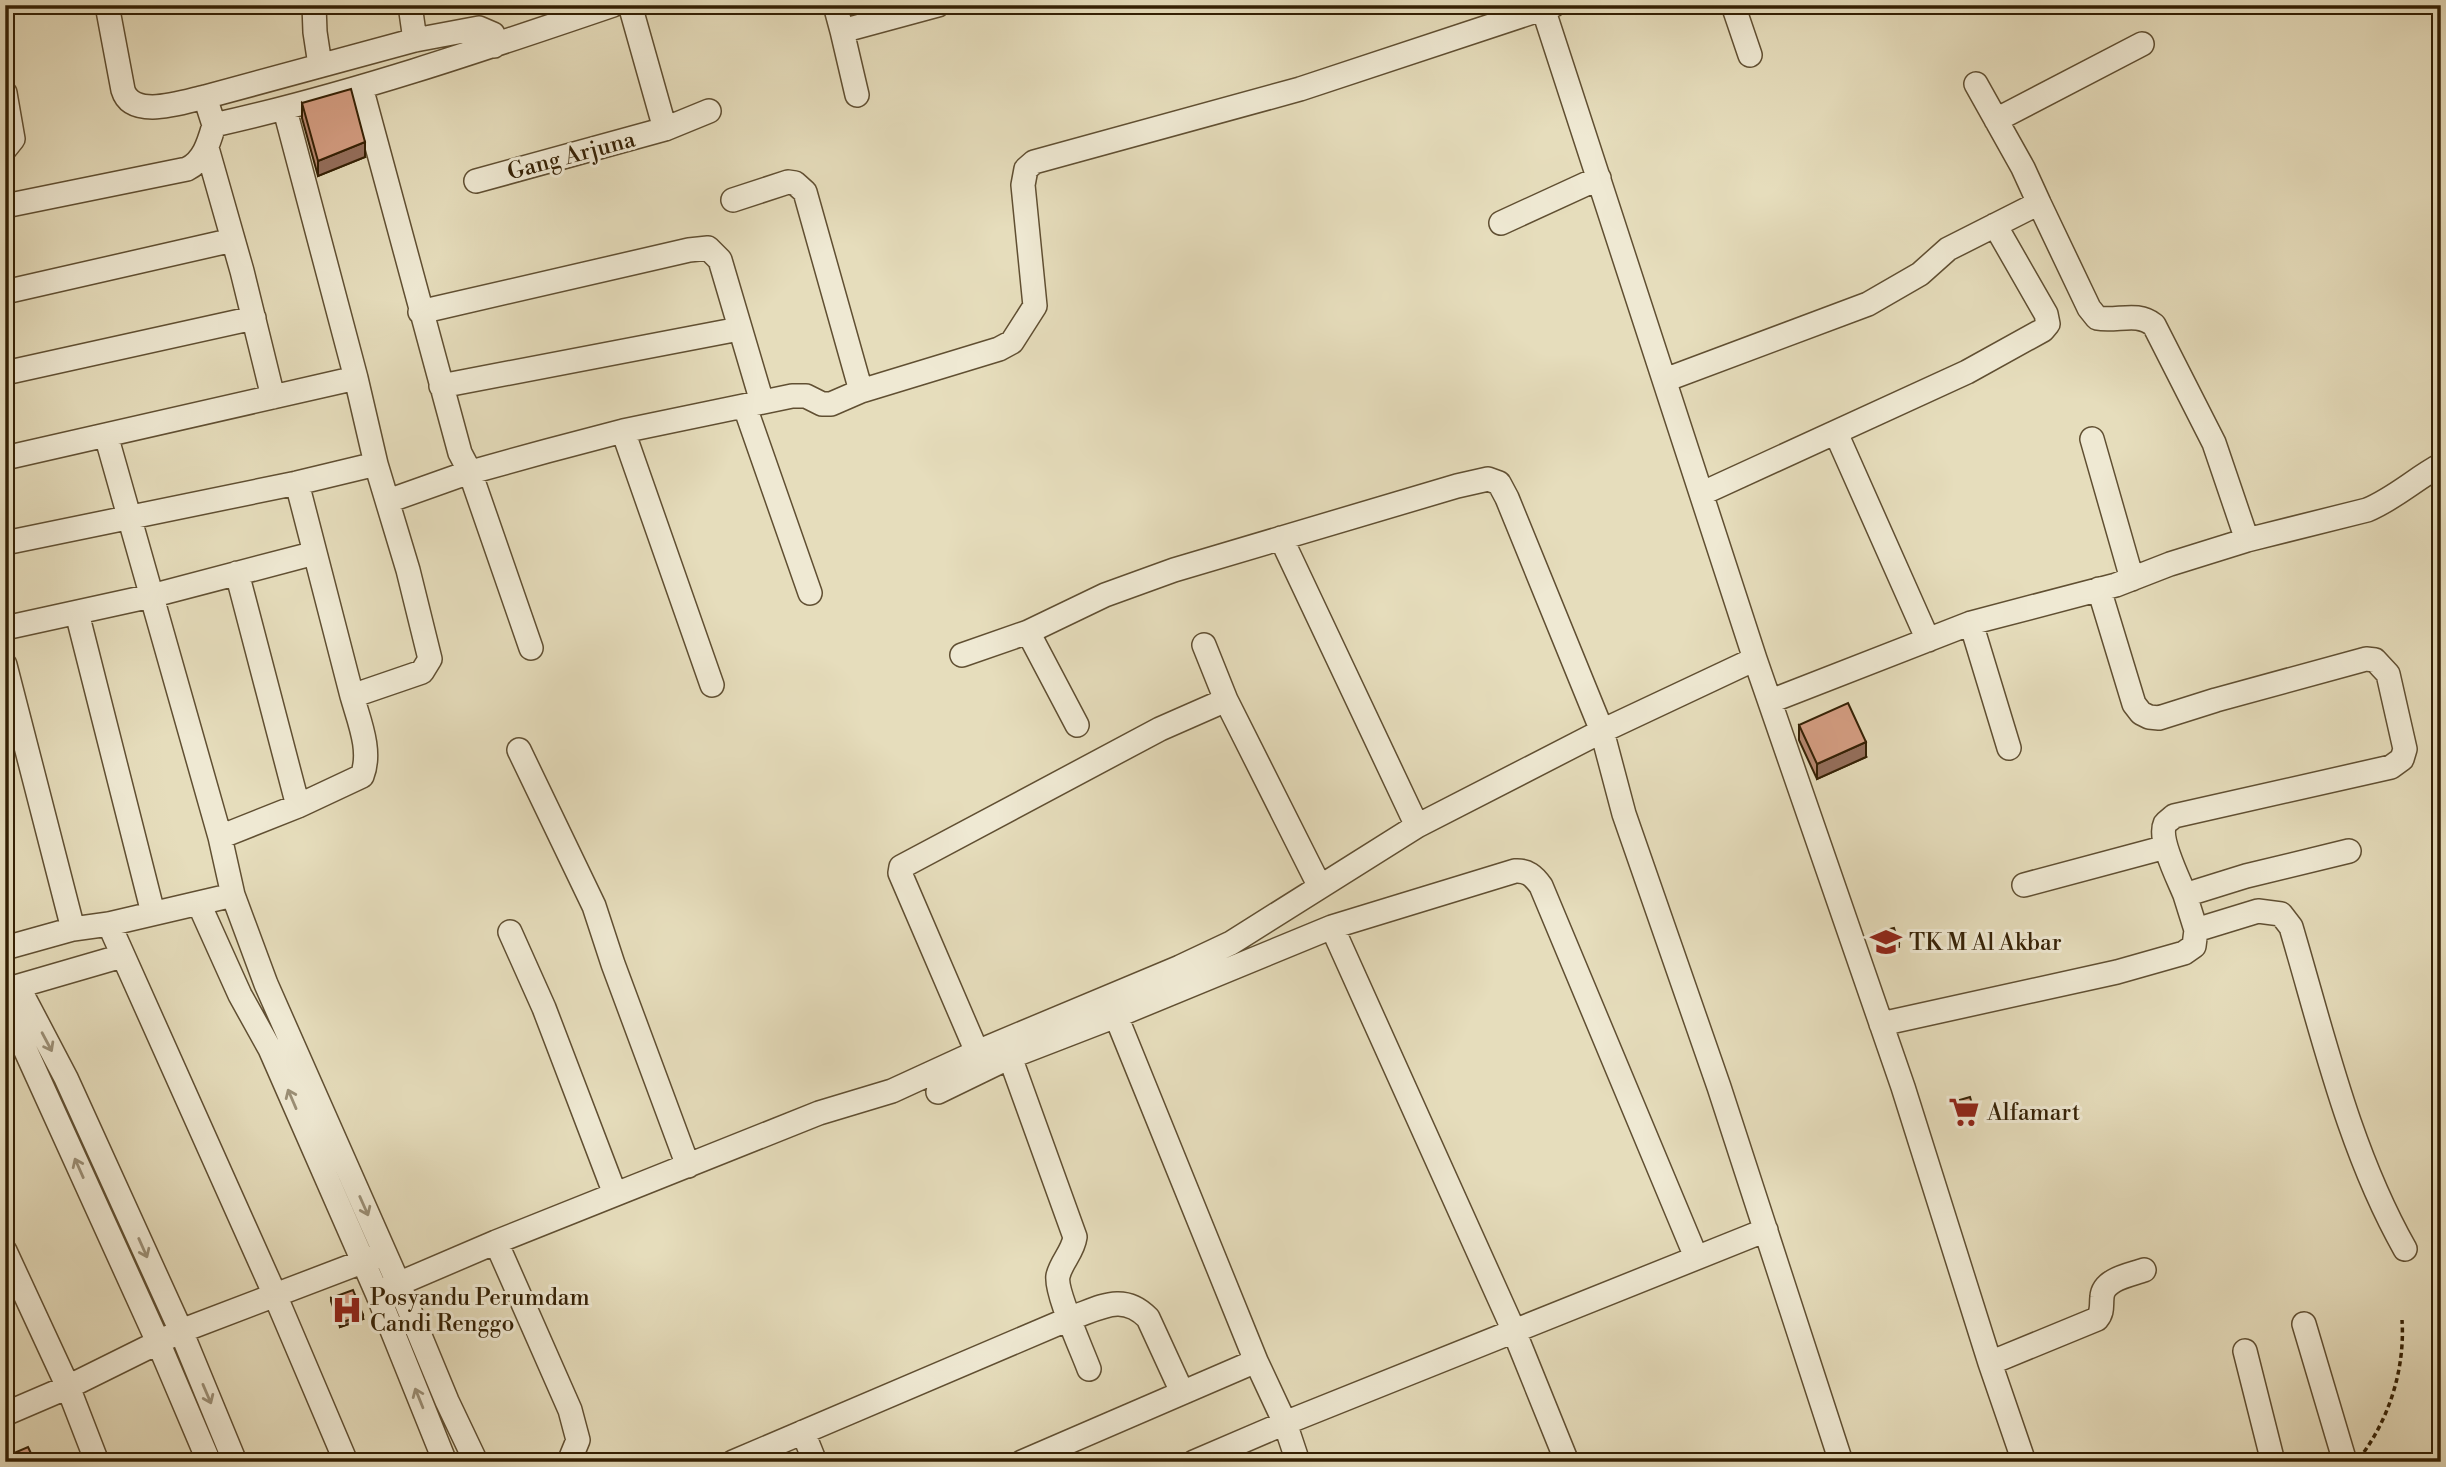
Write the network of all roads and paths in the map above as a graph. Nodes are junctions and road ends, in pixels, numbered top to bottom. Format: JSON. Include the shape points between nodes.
{"nodes":[{"id":1,"x":107,"y":5,"type":"edge"},
{"id":2,"x":314,"y":5,"type":"edge"},
{"id":3,"x":410,"y":5,"type":"edge"},
{"id":4,"x":612,"y":5,"type":"edge"},
{"id":5,"x":630,"y":5,"type":"edge"},
{"id":6,"x":835,"y":5,"type":"edge"},
{"id":7,"x":938,"y":5,"type":"edge"},
{"id":8,"x":1733,"y":5,"type":"edge"},
{"id":9,"x":1547,"y":7,"type":"edge"},
{"id":10,"x":842,"y":31,"type":"junction"},
{"id":11,"x":415,"y":40,"type":"junction"},
{"id":12,"x":2142,"y":44,"type":"dead end"},
{"id":13,"x":494,"y":46,"type":"junction"},
{"id":14,"x":1751,"y":55,"type":"dead end"},
{"id":15,"x":320,"y":65,"type":"junction"},
{"id":16,"x":1976,"y":84,"type":"dead end"},
{"id":17,"x":361,"y":87,"type":"junction"},
{"id":18,"x":5,"y":93,"type":"edge"},
{"id":19,"x":857,"y":95,"type":"dead end"},
{"id":20,"x":205,"y":97,"type":"junction"},
{"id":21,"x":285,"y":110,"type":"junction"},
{"id":22,"x":709,"y":111,"type":"dead end"},
{"id":23,"x":1996,"y":120,"type":"junction"},
{"id":24,"x":214,"y":125,"type":"junction"},
{"id":25,"x":665,"y":129,"type":"junction"},
{"id":26,"x":207,"y":148,"type":"junction"},
{"id":27,"x":5,"y":149,"type":"edge"},
{"id":28,"x":1600,"y":178,"type":"junction"},
{"id":29,"x":477,"y":181,"type":"dead end"},
{"id":30,"x":733,"y":200,"type":"dead end"},
{"id":31,"x":2039,"y":203,"type":"junction"},
{"id":32,"x":5,"y":206,"type":"edge"},
{"id":33,"x":1502,"y":223,"type":"dead end"},
{"id":34,"x":1995,"y":225,"type":"junction"},
{"id":35,"x":233,"y":240,"type":"junction"},
{"id":36,"x":5,"y":292,"type":"edge"},
{"id":37,"x":420,"y":312,"type":"junction"},
{"id":38,"x":254,"y":318,"type":"junction"},
{"id":39,"x":739,"y":329,"type":"junction"},
{"id":40,"x":5,"y":373,"type":"edge"},
{"id":41,"x":356,"y":378,"type":"junction"},
{"id":42,"x":1665,"y":380,"type":"junction"},
{"id":43,"x":441,"y":386,"type":"junction"},
{"id":44,"x":862,"y":391,"type":"junction"},
{"id":45,"x":273,"y":397,"type":"junction"},
{"id":46,"x":754,"y":404,"type":"junction"},
{"id":47,"x":623,"y":431,"type":"junction"},
{"id":48,"x":1836,"y":433,"type":"junction"},
{"id":49,"x":106,"y":435,"type":"junction"},
{"id":50,"x":2092,"y":439,"type":"dead end"},
{"id":51,"x":5,"y":458,"type":"edge"},
{"id":52,"x":376,"y":464,"type":"junction"},
{"id":53,"x":2441,"y":465,"type":"edge"},
{"id":54,"x":470,"y":472,"type":"junction"},
{"id":55,"x":296,"y":483,"type":"junction"},
{"id":56,"x":1703,"y":493,"type":"junction"},
{"id":57,"x":387,"y":501,"type":"junction"},
{"id":58,"x":130,"y":518,"type":"junction"},
{"id":59,"x":1281,"y":538,"type":"junction"},
{"id":60,"x":2247,"y":540,"type":"junction"},
{"id":61,"x":5,"y":543,"type":"edge"},
{"id":62,"x":315,"y":553,"type":"junction"},
{"id":63,"x":237,"y":573,"type":"junction"},
{"id":64,"x":2132,"y":579,"type":"junction"},
{"id":65,"x":2099,"y":589,"type":"junction"},
{"id":66,"x":810,"y":593,"type":"dead end"},
{"id":67,"x":151,"y":596,"type":"junction"},
{"id":68,"x":77,"y":613,"type":"junction"},
{"id":69,"x":1971,"y":623,"type":"junction"},
{"id":70,"x":5,"y":628,"type":"edge"},
{"id":71,"x":1028,"y":632,"type":"junction"},
{"id":72,"x":1928,"y":640,"type":"junction"},
{"id":73,"x":1204,"y":645,"type":"dead end"},
{"id":74,"x":531,"y":648,"type":"dead end"},
{"id":75,"x":962,"y":655,"type":"dead end"},
{"id":76,"x":1755,"y":659,"type":"junction"},
{"id":77,"x":5,"y":665,"type":"edge"},
{"id":78,"x":712,"y":685,"type":"dead end"},
{"id":79,"x":352,"y":696,"type":"junction"},
{"id":80,"x":1226,"y":700,"type":"junction"},
{"id":81,"x":1771,"y":701,"type":"junction"},
{"id":82,"x":1077,"y":725,"type":"dead end"},
{"id":83,"x":1602,"y":731,"type":"junction"},
{"id":84,"x":2008,"y":748,"type":"dead end"},
{"id":85,"x":519,"y":750,"type":"dead end"},
{"id":86,"x":298,"y":806,"type":"junction"},
{"id":87,"x":1417,"y":826,"type":"junction"},
{"id":88,"x":220,"y":837,"type":"junction"},
{"id":89,"x":2166,"y":847,"type":"junction"},
{"id":90,"x":2349,"y":851,"type":"dead end"},
{"id":91,"x":2024,"y":885,"type":"dead end"},
{"id":92,"x":1320,"y":887,"type":"junction"},
{"id":93,"x":233,"y":895,"type":"junction"},
{"id":94,"x":2185,"y":895,"type":"junction"},
{"id":95,"x":199,"y":904,"type":"junction"},
{"id":96,"x":153,"y":913,"type":"junction"},
{"id":97,"x":109,"y":924,"type":"junction"},
{"id":98,"x":1332,"y":927,"type":"junction"},
{"id":99,"x":74,"y":929,"type":"junction"},
{"id":100,"x":2196,"y":930,"type":"junction"},
{"id":101,"x":510,"y":932,"type":"dead end"},
{"id":102,"x":247,"y":935,"type":"junction"},
{"id":103,"x":218,"y":946,"type":"junction"},
{"id":104,"x":5,"y":948,"type":"edge"},
{"id":105,"x":122,"y":956,"type":"junction"},
{"id":106,"x":266,"y":984,"type":"junction"},
{"id":107,"x":6,"y":993,"type":"edge"},
{"id":108,"x":240,"y":995,"type":"junction"},
{"id":109,"x":1116,"y":1016,"type":"junction"},
{"id":110,"x":1881,"y":1024,"type":"junction"},
{"id":111,"x":280,"y":1045,"type":"junction"},
{"id":112,"x":977,"y":1052,"type":"junction"},
{"id":113,"x":1010,"y":1058,"type":"junction"},
{"id":114,"x":938,"y":1092,"type":"dead end"},
{"id":115,"x":333,"y":1135,"type":"junction"},
{"id":116,"x":311,"y":1145,"type":"junction"},
{"id":117,"x":688,"y":1166,"type":"junction"},
{"id":118,"x":350,"y":1175,"type":"junction"},
{"id":119,"x":329,"y":1184,"type":"junction"},
{"id":120,"x":615,"y":1194,"type":"junction"},
{"id":121,"x":1766,"y":1230,"type":"junction"},
{"id":122,"x":496,"y":1242,"type":"junction"},
{"id":123,"x":2405,"y":1249,"type":"dead end"},
{"id":124,"x":5,"y":1251,"type":"edge"},
{"id":125,"x":384,"y":1253,"type":"junction"},
{"id":126,"x":1696,"y":1257,"type":"junction"},
{"id":127,"x":363,"y":1262,"type":"junction"},
{"id":128,"x":2144,"y":1270,"type":"dead end"},
{"id":129,"x":399,"y":1285,"type":"junction"},
{"id":130,"x":377,"y":1293,"type":"junction"},
{"id":131,"x":275,"y":1295,"type":"junction"},
{"id":132,"x":1071,"y":1318,"type":"junction"},
{"id":133,"x":2402,"y":1320,"type":"dead end"},
{"id":134,"x":2304,"y":1324,"type":"dead end"},
{"id":135,"x":181,"y":1331,"type":"junction"},
{"id":136,"x":1514,"y":1331,"type":"junction"},
{"id":137,"x":158,"y":1342,"type":"junction"},
{"id":138,"x":2245,"y":1351,"type":"dead end"},
{"id":139,"x":1256,"y":1361,"type":"junction"},
{"id":140,"x":1990,"y":1363,"type":"junction"},
{"id":141,"x":1089,"y":1369,"type":"dead end"},
{"id":142,"x":68,"y":1387,"type":"junction"},
{"id":143,"x":1182,"y":1392,"type":"junction"},
{"id":144,"x":5,"y":1414,"type":"edge"},
{"id":145,"x":1285,"y":1423,"type":"junction"},
{"id":146,"x":803,"y":1433,"type":"junction"},
{"id":147,"x":2353,"y":1458,"type":"edge"},
{"id":148,"x":97,"y":1462,"type":"edge"},
{"id":149,"x":209,"y":1462,"type":"edge"},
{"id":150,"x":235,"y":1462,"type":"edge"},
{"id":151,"x":346,"y":1462,"type":"edge"},
{"id":152,"x":445,"y":1462,"type":"edge"},
{"id":153,"x":476,"y":1462,"type":"edge"},
{"id":154,"x":569,"y":1462,"type":"edge"},
{"id":155,"x":733,"y":1462,"type":"edge"},
{"id":156,"x":815,"y":1462,"type":"edge"},
{"id":157,"x":1022,"y":1462,"type":"edge"},
{"id":158,"x":1194,"y":1462,"type":"edge"},
{"id":159,"x":1298,"y":1462,"type":"edge"},
{"id":160,"x":1567,"y":1462,"type":"edge"},
{"id":161,"x":1841,"y":1462,"type":"edge"},
{"id":162,"x":2024,"y":1462,"type":"edge"},
{"id":163,"x":2273,"y":1462,"type":"edge"}],
"edges":[{"from":1,"to":20,"type":"street","via":[[128,101],[148,108]]},
{"from":2,"to":15,"type":"street"},
{"from":3,"to":11,"type":"street"},
{"from":4,"to":13,"type":"street"},
{"from":5,"to":25,"type":"street","name":"Gang Arjuna"},
{"from":6,"to":10,"type":"street"},
{"from":7,"to":10,"type":"street"},
{"from":8,"to":14,"type":"street"},
{"from":9,"to":28,"type":"street"},
{"from":9,"to":44,"type":"street","via":[[1300,89],[1034,163],[1026,169],[1023,185],[1035,306],[1012,342]]},
{"from":10,"to":19,"type":"street"},
{"from":11,"to":13,"type":"street","via":[[480,28],[493,34]]},
{"from":11,"to":15,"type":"street"},
{"from":12,"to":23,"type":"street"},
{"from":13,"to":17,"type":"street"},
{"from":15,"to":20,"type":"street"},
{"from":16,"to":23,"type":"street"},
{"from":17,"to":21,"type":"street"},
{"from":17,"to":37,"type":"street"},
{"from":18,"to":27,"type":"street","via":[[13,139]]},
{"from":20,"to":24,"type":"street"},
{"from":21,"to":24,"type":"street"},
{"from":21,"to":41,"type":"street"},
{"from":22,"to":25,"type":"street","name":"Gang Arjuna"},
{"from":23,"to":31,"type":"street"},
{"from":24,"to":26,"type":"street"},
{"from":25,"to":29,"type":"street","name":"Gang Arjuna"},
{"from":26,"to":32,"type":"street","via":[[187,169]]},
{"from":26,"to":35,"type":"street"},
{"from":28,"to":33,"type":"street"},
{"from":28,"to":42,"type":"street"},
{"from":30,"to":44,"type":"street","via":[[788,182],[805,192]]},
{"from":31,"to":34,"type":"street"},
{"from":31,"to":60,"type":"street","via":[[2097,318],[2136,317],[2154,325],[2214,443]]},
{"from":34,"to":42,"type":"street","via":[[1948,249],[1920,274],[1868,304]]},
{"from":34,"to":48,"type":"street","via":[[2046,314],[2046,327],[1967,372]]},
{"from":35,"to":36,"type":"street"},
{"from":35,"to":38,"type":"street"},
{"from":37,"to":39,"type":"street","via":[[708,248],[720,260]]},
{"from":37,"to":43,"type":"street"},
{"from":38,"to":40,"type":"street"},
{"from":38,"to":45,"type":"street"},
{"from":39,"to":43,"type":"street"},
{"from":39,"to":46,"type":"street"},
{"from":41,"to":45,"type":"street"},
{"from":41,"to":52,"type":"street"},
{"from":42,"to":56,"type":"street"},
{"from":43,"to":54,"type":"street"},
{"from":44,"to":46,"type":"street","via":[[827,404],[801,396]]},
{"from":45,"to":49,"type":"street"},
{"from":46,"to":47,"type":"street"},
{"from":46,"to":66,"type":"street"},
{"from":47,"to":54,"type":"street"},
{"from":47,"to":78,"type":"street"},
{"from":48,"to":56,"type":"street"},
{"from":48,"to":72,"type":"street"},
{"from":49,"to":51,"type":"street"},
{"from":49,"to":58,"type":"street"},
{"from":50,"to":64,"type":"street"},
{"from":52,"to":55,"type":"street"},
{"from":52,"to":57,"type":"street"},
{"from":53,"to":60,"type":"street","via":[[2367,510]]},
{"from":54,"to":57,"type":"street"},
{"from":54,"to":74,"type":"street"},
{"from":55,"to":58,"type":"street"},
{"from":55,"to":62,"type":"street"},
{"from":56,"to":76,"type":"street"},
{"from":57,"to":79,"type":"street","via":[[430,659],[422,672]]},
{"from":58,"to":61,"type":"street"},
{"from":58,"to":67,"type":"street"},
{"from":59,"to":71,"type":"street","via":[[1105,595]]},
{"from":59,"to":83,"type":"street","via":[[1472,482],[1488,479],[1499,483]]},
{"from":59,"to":87,"type":"street"},
{"from":60,"to":64,"type":"street"},
{"from":62,"to":63,"type":"street"},
{"from":62,"to":79,"type":"street"},
{"from":63,"to":67,"type":"street"},
{"from":63,"to":86,"type":"street"},
{"from":64,"to":65,"type":"street"},
{"from":65,"to":69,"type":"street"},
{"from":65,"to":89,"type":"street","via":[[2134,704],[2149,717],[2159,718],[2366,659],[2375,660],[2388,674],[2405,749],[2399,763],[2174,817],[2165,824]]},
{"from":67,"to":68,"type":"street"},
{"from":67,"to":88,"type":"street"},
{"from":68,"to":70,"type":"street"},
{"from":68,"to":96,"type":"street"},
{"from":69,"to":72,"type":"street"},
{"from":69,"to":84,"type":"street"},
{"from":71,"to":75,"type":"street"},
{"from":71,"to":82,"type":"street"},
{"from":72,"to":81,"type":"street"},
{"from":73,"to":80,"type":"street"},
{"from":76,"to":81,"type":"street"},
{"from":76,"to":83,"type":"street"},
{"from":77,"to":99,"type":"street"},
{"from":79,"to":86,"type":"street","via":[[366,752],[362,776]]},
{"from":80,"to":92,"type":"street"},
{"from":80,"to":112,"type":"street","via":[[1160,729],[901,867]]},
{"from":81,"to":110,"type":"street"},
{"from":83,"to":87,"type":"street"},
{"from":83,"to":121,"type":"street","via":[[1624,814]]},
{"from":85,"to":117,"type":"street","via":[[594,906]]},
{"from":86,"to":88,"type":"street"},
{"from":87,"to":92,"type":"street"},
{"from":88,"to":93,"type":"street"},
{"from":89,"to":91,"type":"street"},
{"from":89,"to":94,"type":"street"},
{"from":90,"to":94,"type":"street"},
{"from":92,"to":112,"type":"street","via":[[1231,943]]},
{"from":93,"to":95,"type":"street"},
{"from":93,"to":102,"type":"street"},
{"from":94,"to":100,"type":"street"},
{"from":95,"to":96,"type":"street"},
{"from":95,"to":103,"type":"street"},
{"from":96,"to":97,"type":"street"},
{"from":97,"to":99,"type":"street"},
{"from":97,"to":105,"type":"street"},
{"from":98,"to":109,"type":"street"},
{"from":98,"to":126,"type":"street","via":[[1515,871],[1535,878]]},
{"from":98,"to":136,"type":"street"},
{"from":99,"to":104,"type":"street"},
{"from":100,"to":110,"type":"street","via":[[2194,946],[2184,953]]},
{"from":100,"to":123,"type":"street","via":[[2258,911],[2281,914],[2291,927],[2363,1157],[2386,1216]]},
{"from":101,"to":120,"type":"street"},
{"from":102,"to":103,"type":"street"},
{"from":102,"to":106,"type":"street"},
{"from":103,"to":108,"type":"street"},
{"from":105,"to":107,"type":"street"},
{"from":105,"to":131,"type":"street"},
{"from":106,"to":108,"type":"street"},
{"from":106,"to":111,"type":"street"},
{"from":107,"to":135,"type":"street","one_way":true,"via":[[23,996],[66,1078]]},
{"from":137,"to":107,"type":"street","one_way":true},
{"from":108,"to":111,"type":"street"},
{"from":109,"to":113,"type":"street"},
{"from":109,"to":139,"type":"street"},
{"from":110,"to":140,"type":"street"},
{"from":111,"to":115,"type":"street"},
{"from":116,"to":111,"type":"street","one_way":true},
{"from":112,"to":117,"type":"street","via":[[892,1090]]},
{"from":113,"to":114,"type":"street"},
{"from":113,"to":132,"type":"street","via":[[1075,1237],[1057,1284]]},
{"from":115,"to":116,"type":"street"},
{"from":115,"to":118,"type":"street"},
{"from":116,"to":119,"type":"street"},
{"from":117,"to":120,"type":"street"},
{"from":118,"to":119,"type":"street"},
{"from":118,"to":125,"type":"street","one_way":true},
{"from":119,"to":127,"type":"street"},
{"from":120,"to":122,"type":"street"},
{"from":121,"to":126,"type":"street"},
{"from":121,"to":161,"type":"street"},
{"from":122,"to":129,"type":"street"},
{"from":122,"to":154,"type":"street","via":[[569,1410],[578,1440]]},
{"from":124,"to":142,"type":"street"},
{"from":125,"to":127,"type":"street"},
{"from":125,"to":129,"type":"street"},
{"from":126,"to":136,"type":"street"},
{"from":127,"to":130,"type":"street"},
{"from":127,"to":131,"type":"street"},
{"from":128,"to":140,"type":"street","via":[[2105,1288],[2097,1320]]},
{"from":129,"to":130,"type":"street"},
{"from":129,"to":153,"type":"street"},
{"from":152,"to":130,"type":"street","one_way":true},
{"from":131,"to":135,"type":"street"},
{"from":131,"to":151,"type":"street"},
{"from":132,"to":141,"type":"street"},
{"from":132,"to":143,"type":"street","via":[[1112,1303],[1139,1308]]},
{"from":132,"to":146,"type":"street"},
{"from":133,"to":147,"type":"path","via":[[2403,1341],[2390,1404],[2374,1438]]},
{"from":134,"to":147,"type":"street"},
{"from":135,"to":137,"type":"street"},
{"from":135,"to":150,"type":"street","one_way":true},
{"from":136,"to":145,"type":"street"},
{"from":136,"to":160,"type":"street"},
{"from":137,"to":142,"type":"street"},
{"from":137,"to":149,"type":"street"},
{"from":138,"to":163,"type":"street"},
{"from":139,"to":143,"type":"street"},
{"from":139,"to":145,"type":"street"},
{"from":140,"to":162,"type":"street"},
{"from":142,"to":144,"type":"street"},
{"from":142,"to":148,"type":"street"},
{"from":143,"to":157,"type":"street"},
{"from":145,"to":158,"type":"street"},
{"from":145,"to":159,"type":"street"},
{"from":146,"to":155,"type":"street"},
{"from":146,"to":156,"type":"street"}]}
